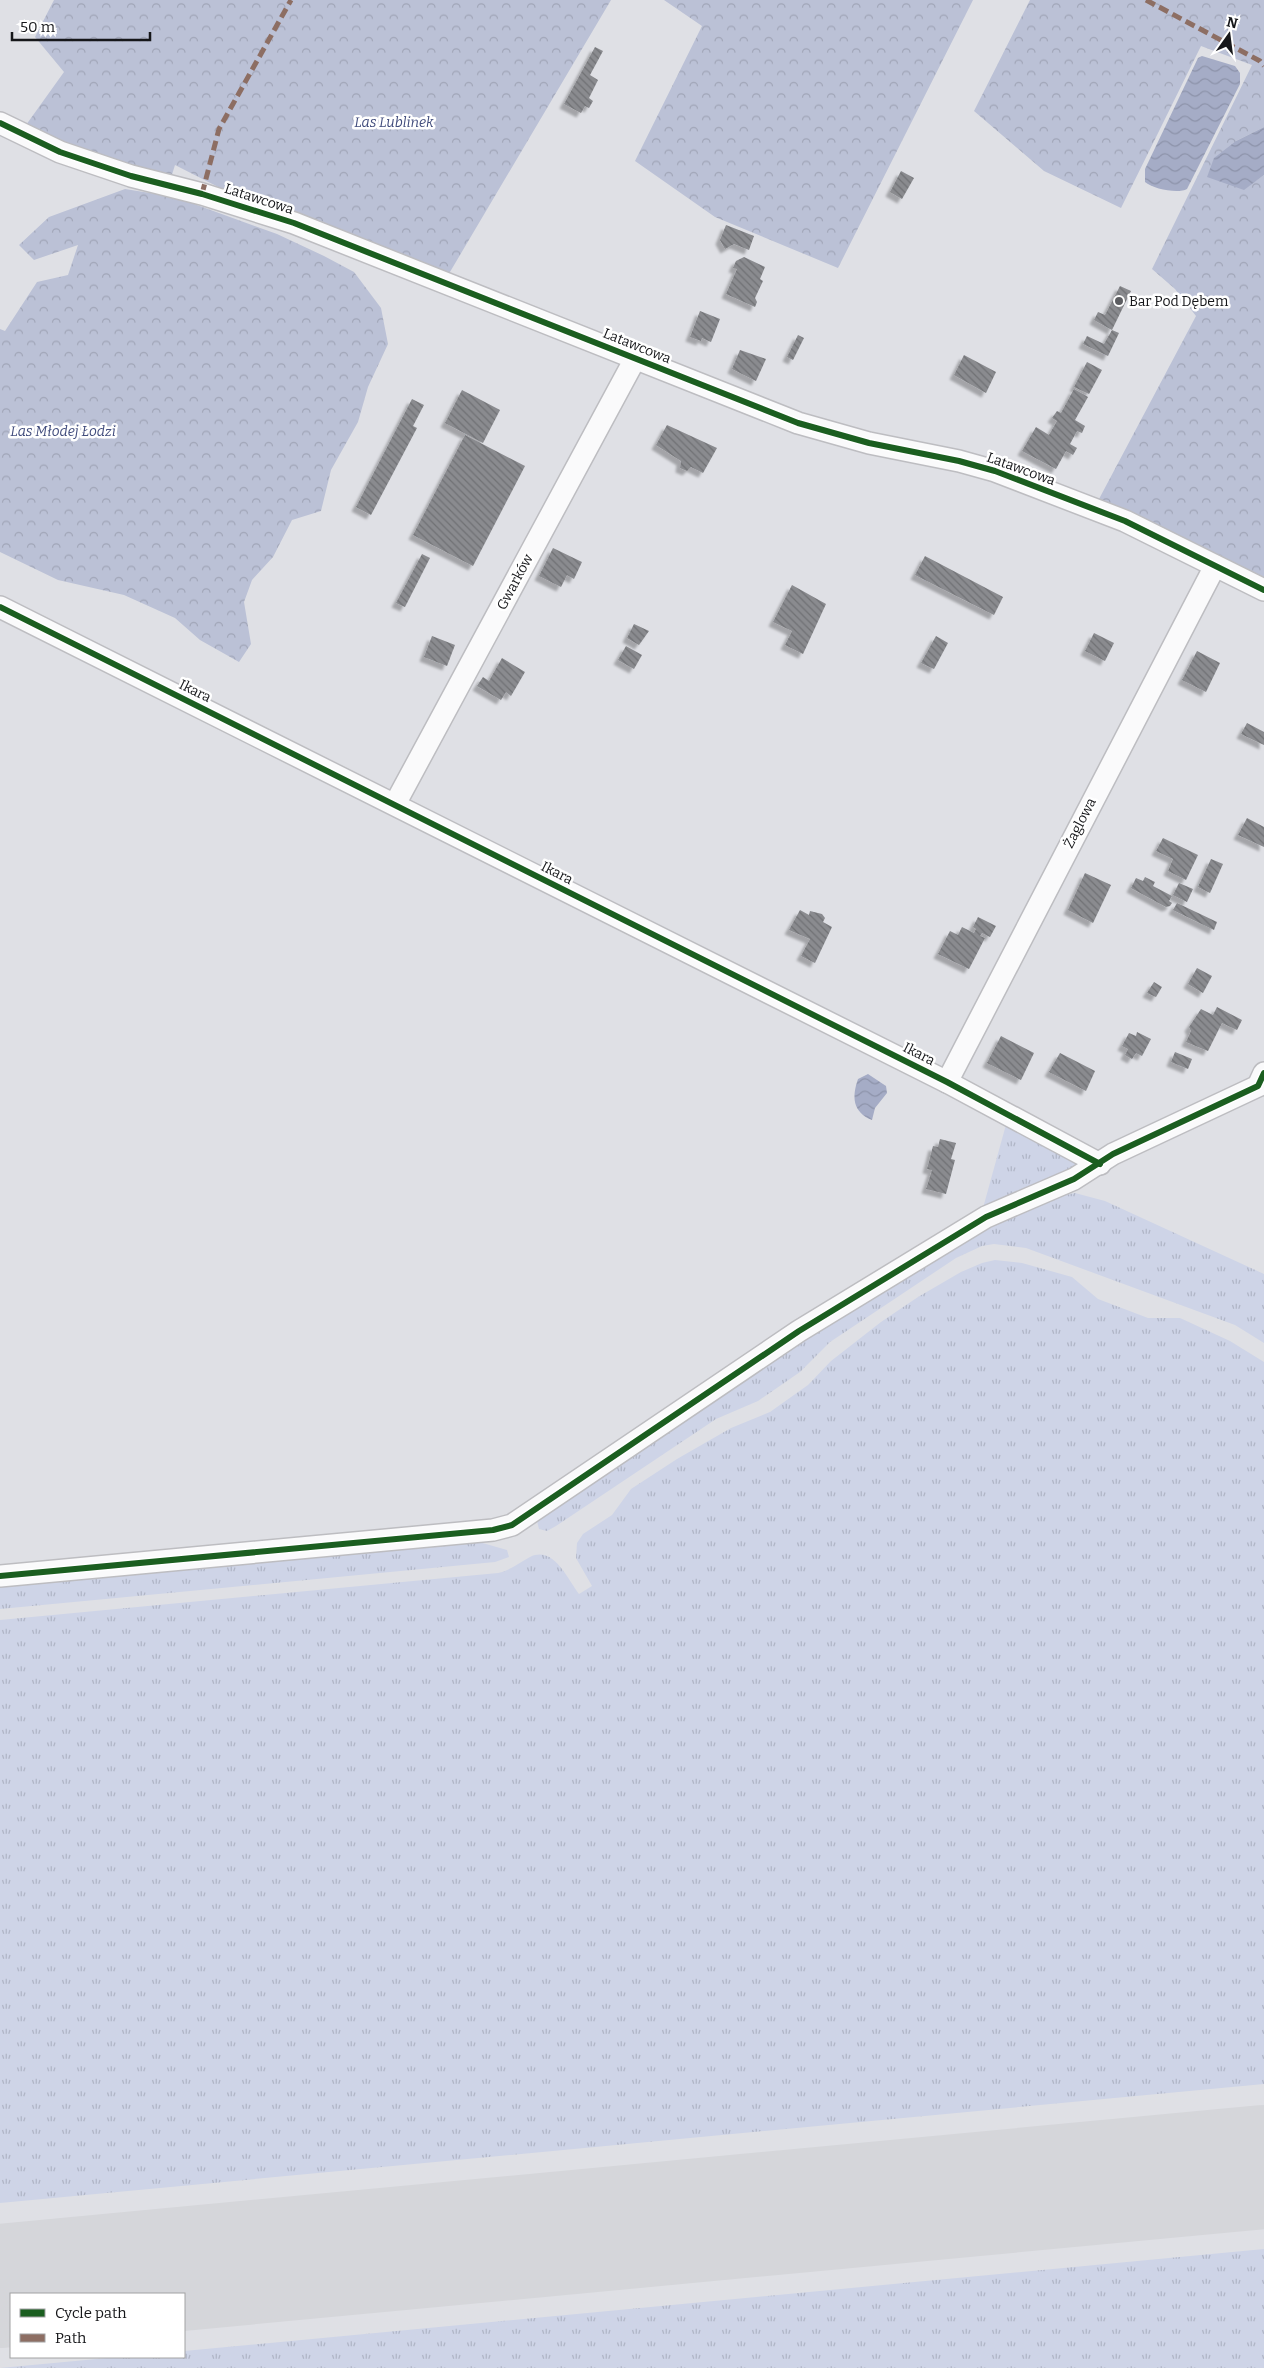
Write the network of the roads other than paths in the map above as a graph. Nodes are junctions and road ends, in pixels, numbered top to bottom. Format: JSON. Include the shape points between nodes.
{"nodes":[{"id":1,"x":0,"y":123,"type":"edge"},
{"id":2,"x":635,"y":359,"type":"junction"},
{"id":3,"x":1215,"y":566,"type":"junction"},
{"id":4,"x":1264,"y":590,"type":"edge"},
{"id":5,"x":0,"y":608,"type":"edge"},
{"id":6,"x":395,"y":804,"type":"junction"},
{"id":7,"x":1261,"y":1079,"type":"edge"},
{"id":8,"x":947,"y":1082,"type":"junction"},
{"id":9,"x":1100,"y":1164,"type":"junction"},
{"id":10,"x":0,"y":1576,"type":"edge"}],
"edges":[{"from":1,"to":2,"type":"street","name":"Latawcowa","via":[[60,152],[294,223]]},
{"from":2,"to":3,"type":"street","name":"Latawcowa","via":[[798,423],[996,471],[1125,521]]},
{"from":2,"to":6,"type":"street","name":"Gwarków"},
{"from":3,"to":4,"type":"street","name":"Latawcowa"},
{"from":3,"to":8,"type":"street","name":"Żaglowa"},
{"from":5,"to":6,"type":"street","name":"Ikara"},
{"from":6,"to":8,"type":"street","name":"Ikara"},
{"from":7,"to":9,"type":"street","via":[[1113,1154]]},
{"from":8,"to":9,"type":"street","name":"Ikara"},
{"from":9,"to":10,"type":"street","via":[[1074,1179],[986,1217],[799,1331],[512,1524],[492,1530]]}]}
